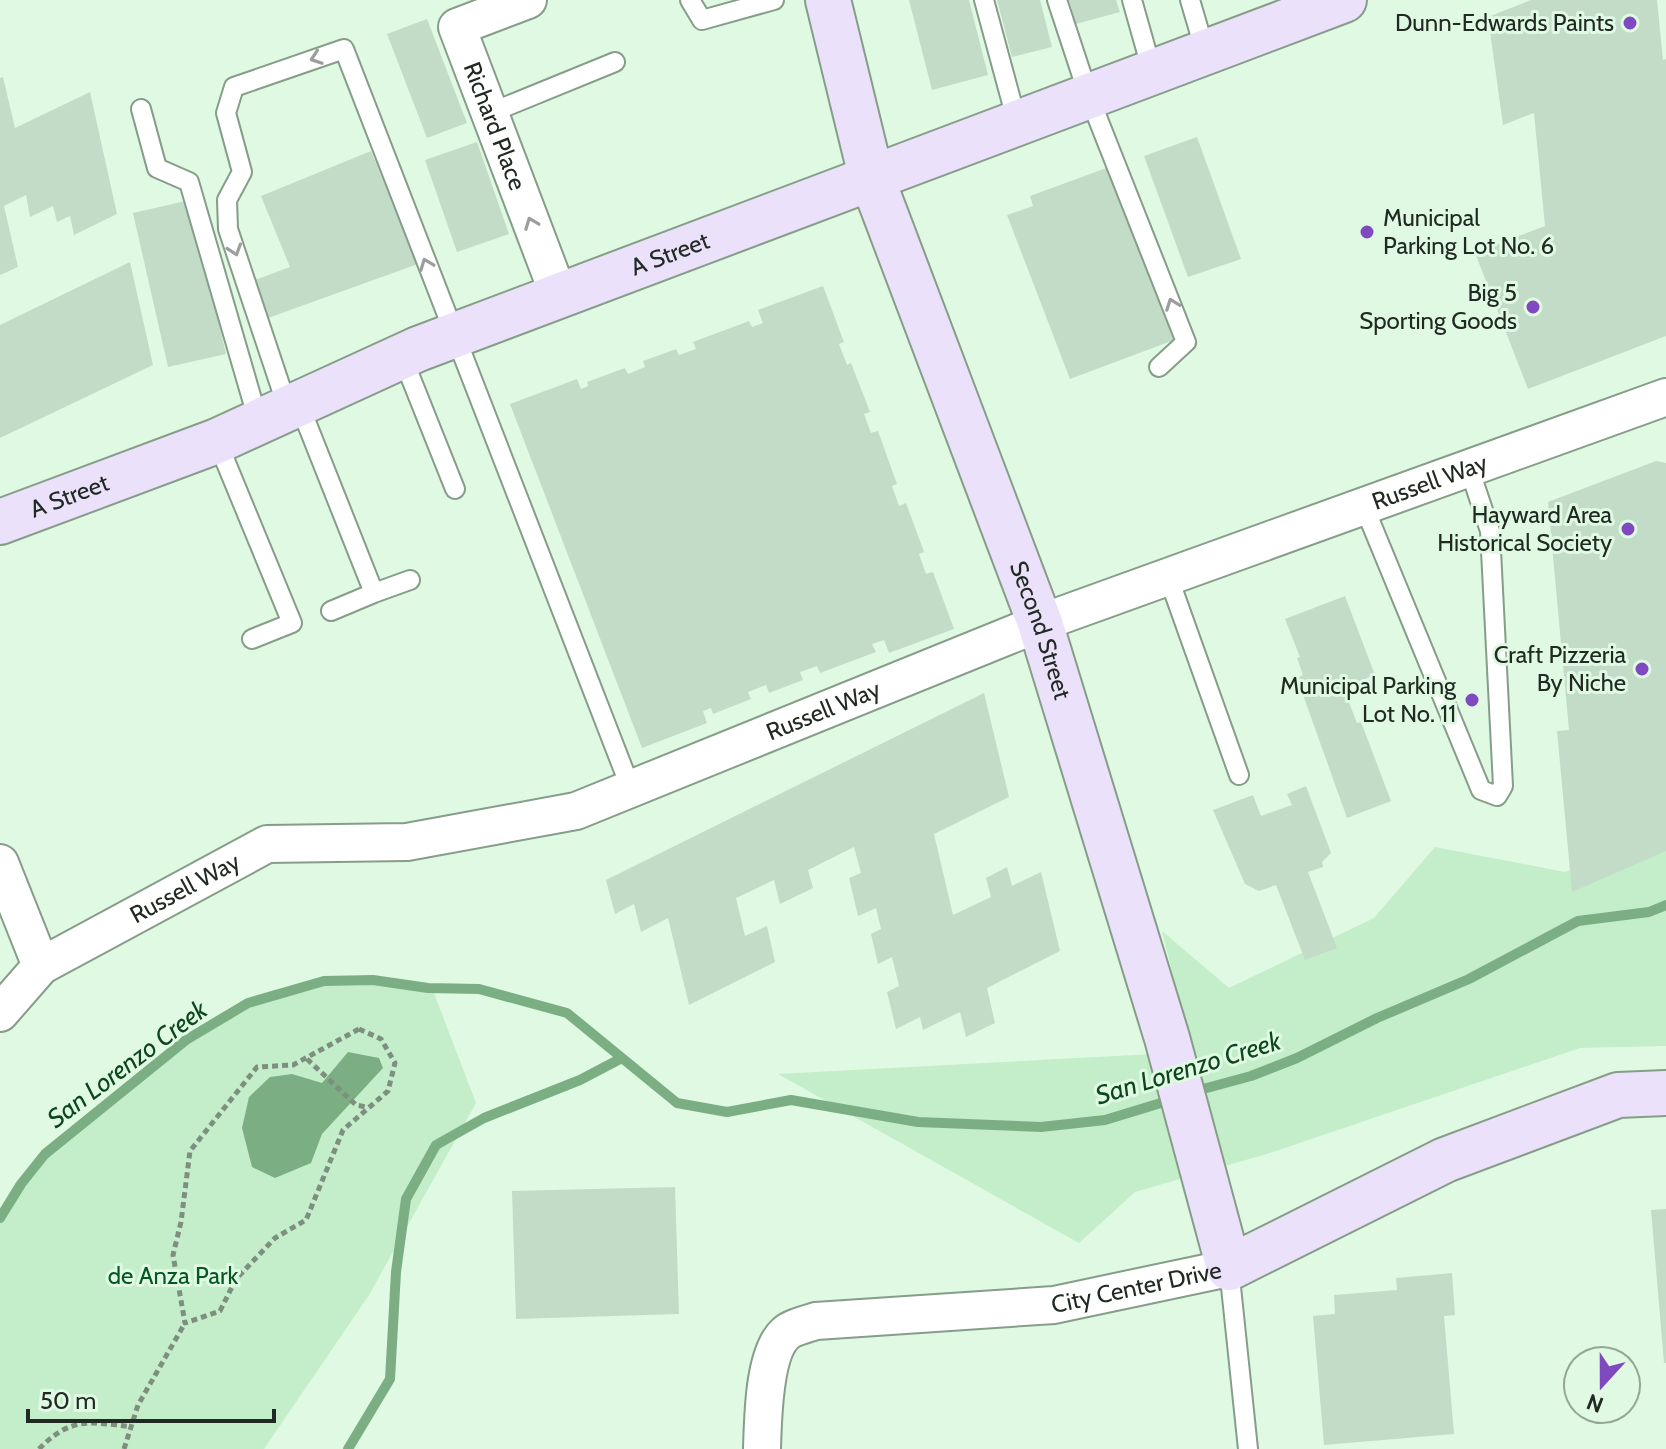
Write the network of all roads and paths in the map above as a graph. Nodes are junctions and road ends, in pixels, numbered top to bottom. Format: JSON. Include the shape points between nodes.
{"nodes":[{"id":1,"x":528,"y":0,"type":"edge"},
{"id":2,"x":690,"y":0,"type":"edge"},
{"id":3,"x":774,"y":0,"type":"edge"},
{"id":4,"x":828,"y":0,"type":"edge"},
{"id":5,"x":984,"y":0,"type":"edge"},
{"id":6,"x":1057,"y":0,"type":"edge"},
{"id":7,"x":1132,"y":0,"type":"edge"},
{"id":8,"x":1190,"y":0,"type":"edge"},
{"id":9,"x":1344,"y":0,"type":"edge"},
{"id":10,"x":1205,"y":51,"type":"junction"},
{"id":11,"x":615,"y":62,"type":"dead end"},
{"id":12,"x":1152,"y":71,"type":"junction"},
{"id":13,"x":1088,"y":94,"type":"junction"},
{"id":14,"x":141,"y":109,"type":"dead end"},
{"id":15,"x":490,"y":113,"type":"junction"},
{"id":16,"x":1017,"y":122,"type":"junction"},
{"id":17,"x":871,"y":176,"type":"junction"},
{"id":18,"x":559,"y":296,"type":"junction"},
{"id":19,"x":455,"y":337,"type":"junction"},
{"id":20,"x":402,"y":356,"type":"junction"},
{"id":21,"x":1159,"y":367,"type":"dead end"},
{"id":22,"x":1666,"y":397,"type":"edge"},
{"id":23,"x":282,"y":411,"type":"junction"},
{"id":24,"x":217,"y":441,"type":"junction"},
{"id":25,"x":1468,"y":465,"type":"junction"},
{"id":26,"x":455,"y":489,"type":"dead end"},
{"id":27,"x":1363,"y":504,"type":"junction"},
{"id":28,"x":0,"y":522,"type":"edge"},
{"id":29,"x":1168,"y":576,"type":"junction"},
{"id":30,"x":410,"y":580,"type":"dead end"},
{"id":31,"x":374,"y":593,"type":"junction"},
{"id":32,"x":331,"y":611,"type":"dead end"},
{"id":33,"x":1040,"y":623,"type":"junction"},
{"id":34,"x":252,"y":639,"type":"dead end"},
{"id":35,"x":1239,"y":775,"type":"dead end"},
{"id":36,"x":631,"y":789,"type":"junction"},
{"id":37,"x":0,"y":863,"type":"edge"},
{"id":38,"x":41,"y":966,"type":"junction"},
{"id":39,"x":0,"y":1013,"type":"edge"},
{"id":40,"x":307,"y":1059,"type":"junction"},
{"id":41,"x":1666,"y":1093,"type":"edge"},
{"id":42,"x":366,"y":1107,"type":"junction"},
{"id":43,"x":1229,"y":1268,"type":"junction"},
{"id":44,"x":185,"y":1323,"type":"junction"},
{"id":45,"x":132,"y":1427,"type":"junction"},
{"id":46,"x":39,"y":1449,"type":"edge"},
{"id":47,"x":124,"y":1449,"type":"edge"},
{"id":48,"x":762,"y":1449,"type":"edge"},
{"id":49,"x":1248,"y":1449,"type":"edge"}],
"edges":[{"from":1,"to":15,"type":"street","name":"Richard Place","via":[[457,27]]},
{"from":2,"to":3,"type":"lane","via":[[702,20]]},
{"from":4,"to":17,"type":"street","name":"Second Street"},
{"from":5,"to":16,"type":"lane"},
{"from":6,"to":13,"type":"lane"},
{"from":7,"to":12,"type":"lane"},
{"from":8,"to":10,"type":"lane"},
{"from":9,"to":10,"type":"street","name":"A Street"},
{"from":10,"to":12,"type":"street","name":"A Street"},
{"from":11,"to":15,"type":"lane"},
{"from":12,"to":13,"type":"street","name":"A Street"},
{"from":13,"to":16,"type":"street","name":"A Street"},
{"from":21,"to":13,"type":"lane","one_way":true,"via":[[1186,342]]},
{"from":14,"to":23,"type":"lane","via":[[157,168],[189,182]]},
{"from":18,"to":15,"type":"street","name":"Richard Place","one_way":true},
{"from":16,"to":17,"type":"street","name":"A Street"},
{"from":17,"to":18,"type":"street","name":"A Street"},
{"from":17,"to":33,"type":"street","name":"Second Street"},
{"from":18,"to":19,"type":"street","name":"A Street"},
{"from":19,"to":20,"type":"street","name":"A Street"},
{"from":19,"to":23,"type":"lane","one_way":true,"via":[[344,49],[234,87],[226,113],[242,172],[227,200],[228,229]]},
{"from":19,"to":36,"type":"lane"},
{"from":20,"to":23,"type":"street","name":"A Street"},
{"from":20,"to":26,"type":"lane"},
{"from":22,"to":25,"type":"street","name":"Russell Way"},
{"from":23,"to":24,"type":"street","name":"A Street"},
{"from":23,"to":31,"type":"lane"},
{"from":24,"to":28,"type":"street","name":"A Street"},
{"from":24,"to":34,"type":"lane","via":[[292,623]]},
{"from":25,"to":27,"type":"street","name":"Russell Way"},
{"from":25,"to":27,"type":"lane","via":[[1490,531],[1503,786],[1497,796],[1481,790]]},
{"from":27,"to":29,"type":"street","name":"Russell Way"},
{"from":29,"to":33,"type":"street","name":"Russell Way"},
{"from":29,"to":35,"type":"lane"},
{"from":30,"to":31,"type":"lane"},
{"from":31,"to":32,"type":"lane"},
{"from":33,"to":36,"type":"street","name":"Russell Way"},
{"from":33,"to":43,"type":"street","name":"Second Street","via":[[1167,1038]]},
{"from":36,"to":38,"type":"street","name":"Russell Way","via":[[576,811],[407,842],[267,844]]},
{"from":37,"to":38,"type":"street"},
{"from":38,"to":39,"type":"street","name":"Russell Way"},
{"from":40,"to":42,"type":"path","via":[[356,1105]]},
{"from":40,"to":42,"type":"path","via":[[359,1029],[381,1039],[395,1063],[388,1091]]},
{"from":40,"to":44,"type":"path","via":[[257,1067],[190,1151],[173,1255]]},
{"from":41,"to":43,"type":"street","name":"City Center Drive","via":[[1618,1095],[1445,1160]]},
{"from":42,"to":44,"type":"path","via":[[343,1130],[306,1220],[275,1238],[236,1279],[220,1311]]},
{"from":43,"to":48,"type":"street","name":"City Center Drive","via":[[1054,1305],[816,1321],[786,1333],[775,1353],[764,1399]]},
{"from":43,"to":49,"type":"lane"},
{"from":44,"to":45,"type":"path","via":[[138,1405]]},
{"from":45,"to":46,"type":"path","via":[[82,1421],[53,1434]]},
{"from":45,"to":47,"type":"path"}]}
